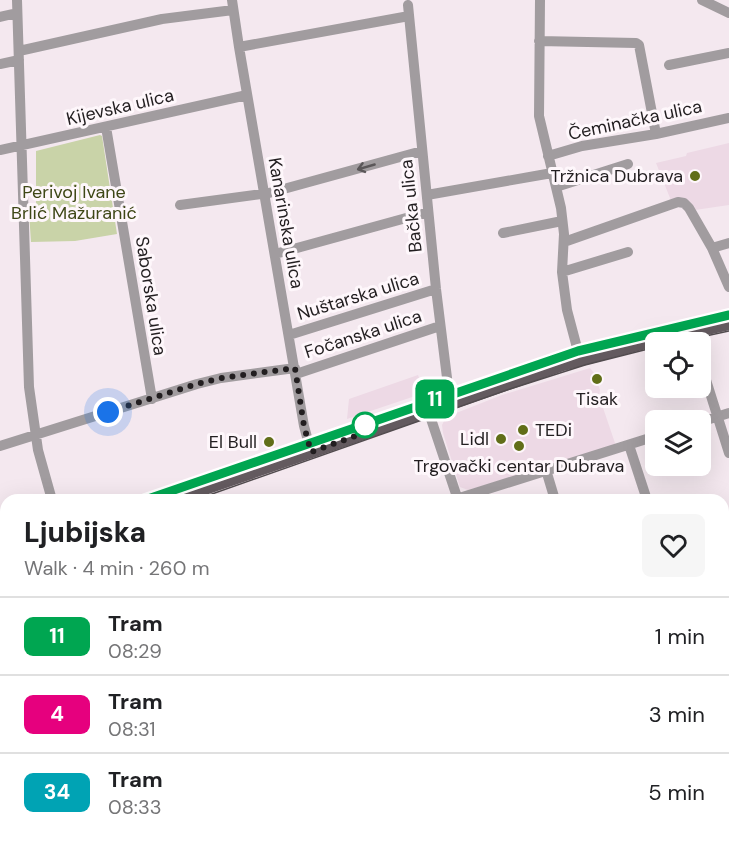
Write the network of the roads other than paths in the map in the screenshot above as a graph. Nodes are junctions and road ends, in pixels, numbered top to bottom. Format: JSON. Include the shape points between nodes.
{"nodes":[{"id":1,"x":17,"y":0,"type":"edge"},
{"id":2,"x":540,"y":0,"type":"edge"},
{"id":3,"x":702,"y":0,"type":"edge"},
{"id":4,"x":233,"y":5,"type":"edge"},
{"id":5,"x":17,"y":13,"type":"junction"},
{"id":6,"x":729,"y":14,"type":"edge"},
{"id":7,"x":0,"y":17,"type":"edge"},
{"id":8,"x":539,"y":41,"type":"junction"},
{"id":9,"x":239,"y":47,"type":"junction"},
{"id":10,"x":729,"y":53,"type":"edge"},
{"id":11,"x":19,"y":56,"type":"junction"},
{"id":12,"x":0,"y":64,"type":"edge"},
{"id":13,"x":669,"y":65,"type":"dead end"},
{"id":14,"x":247,"y":95,"type":"junction"},
{"id":15,"x":729,"y":118,"type":"edge"},
{"id":16,"x":106,"y":127,"type":"junction"},
{"id":17,"x":656,"y":134,"type":"junction"},
{"id":18,"x":22,"y":146,"type":"junction"},
{"id":19,"x":0,"y":150,"type":"edge"},
{"id":20,"x":422,"y":152,"type":"junction"},
{"id":21,"x":548,"y":156,"type":"junction"},
{"id":22,"x":628,"y":164,"type":"dead end"},
{"id":23,"x":552,"y":173,"type":"junction"},
{"id":24,"x":556,"y":187,"type":"junction"},
{"id":25,"x":264,"y":194,"type":"junction"},
{"id":26,"x":427,"y":195,"type":"junction"},
{"id":27,"x":180,"y":205,"type":"dead end"},
{"id":28,"x":428,"y":212,"type":"junction"},
{"id":29,"x":562,"y":221,"type":"junction"},
{"id":30,"x":503,"y":233,"type":"dead end"},
{"id":31,"x":564,"y":242,"type":"junction"},
{"id":32,"x":729,"y":243,"type":"edge"},
{"id":33,"x":712,"y":248,"type":"junction"},
{"id":34,"x":628,"y":252,"type":"dead end"},
{"id":35,"x":275,"y":254,"type":"junction"},
{"id":36,"x":562,"y":272,"type":"junction"},
{"id":37,"x":729,"y":287,"type":"edge"},
{"id":38,"x":436,"y":289,"type":"junction"},
{"id":39,"x":729,"y":323,"type":"edge"},
{"id":40,"x":440,"y":326,"type":"junction"},
{"id":41,"x":706,"y":332,"type":"edge"},
{"id":42,"x":289,"y":335,"type":"junction"},
{"id":43,"x":645,"y":346,"type":"edge"},
{"id":44,"x":580,"y":359,"type":"junction"},
{"id":45,"x":295,"y":371,"type":"junction"},
{"id":46,"x":711,"y":395,"type":"edge"},
{"id":47,"x":152,"y":399,"type":"junction"},
{"id":48,"x":450,"y":402,"type":"junction"},
{"id":49,"x":428,"y":410,"type":"junction"},
{"id":50,"x":729,"y":413,"type":"edge"},
{"id":51,"x":718,"y":416,"type":"junction"},
{"id":52,"x":711,"y":418,"type":"edge"},
{"id":53,"x":35,"y":434,"type":"junction"},
{"id":54,"x":645,"y":440,"type":"edge"},
{"id":55,"x":629,"y":445,"type":"junction"},
{"id":56,"x":0,"y":446,"type":"edge"},
{"id":57,"x":311,"y":452,"type":"junction"},
{"id":58,"x":729,"y":453,"type":"edge"},
{"id":59,"x":546,"y":470,"type":"junction"},
{"id":60,"x":50,"y":494,"type":"edge"},
{"id":61,"x":188,"y":494,"type":"edge"},
{"id":62,"x":454,"y":494,"type":"edge"},
{"id":63,"x":472,"y":494,"type":"edge"},
{"id":64,"x":553,"y":494,"type":"edge"},
{"id":65,"x":644,"y":494,"type":"edge"}],
"edges":[{"from":1,"to":5,"type":"street"},
{"from":2,"to":8,"type":"street"},
{"from":3,"to":6,"type":"street"},
{"from":4,"to":9,"type":"street","name":"Kanarinska ulica"},
{"from":4,"to":11,"type":"street"},
{"from":5,"to":7,"type":"street"},
{"from":5,"to":11,"type":"street"},
{"from":8,"to":17,"type":"street","via":[[639,45]]},
{"from":8,"to":21,"type":"street","via":[[539,116]]},
{"from":9,"to":14,"type":"street","name":"Kanarinska ulica"},
{"from":9,"to":20,"type":"street","name":"Bačka ulica","via":[[409,10]]},
{"from":10,"to":13,"type":"street"},
{"from":11,"to":12,"type":"street"},
{"from":11,"to":18,"type":"street"},
{"from":14,"to":16,"type":"street","name":"Kijevska ulica"},
{"from":14,"to":25,"type":"street","name":"Kanarinska ulica"},
{"from":15,"to":17,"type":"street","name":"Čeminačka ulica"},
{"from":16,"to":18,"type":"street","name":"Kijevska ulica"},
{"from":16,"to":47,"type":"street","name":"Saborska ulica"},
{"from":17,"to":21,"type":"street","name":"Čeminačka ulica"},
{"from":18,"to":19,"type":"street","name":"Kijevska ulica"},
{"from":18,"to":53,"type":"street","via":[[27,361]]},
{"from":20,"to":25,"type":"street","one_way":true},
{"from":20,"to":26,"type":"street","name":"Bačka ulica"},
{"from":21,"to":23,"type":"street"},
{"from":22,"to":24,"type":"street"},
{"from":23,"to":24,"type":"street"},
{"from":23,"to":26,"type":"street"},
{"from":24,"to":29,"type":"street"},
{"from":25,"to":27,"type":"street"},
{"from":25,"to":35,"type":"street","name":"Kanarinska ulica"},
{"from":26,"to":28,"type":"street","name":"Bačka ulica"},
{"from":28,"to":35,"type":"street"},
{"from":28,"to":38,"type":"street","name":"Bačka ulica"},
{"from":29,"to":30,"type":"street"},
{"from":29,"to":31,"type":"street"},
{"from":31,"to":33,"type":"street","via":[[678,202],[689,208]]},
{"from":31,"to":36,"type":"street"},
{"from":32,"to":33,"type":"street"},
{"from":33,"to":37,"type":"street"},
{"from":34,"to":36,"type":"street"},
{"from":35,"to":42,"type":"street","name":"Kanarinska ulica"},
{"from":36,"to":44,"type":"street"},
{"from":38,"to":40,"type":"street","name":"Bačka ulica"},
{"from":38,"to":42,"type":"street","name":"Nuštarska ulica"},
{"from":39,"to":41,"type":"main road"},
{"from":40,"to":45,"type":"street","name":"Fočanska ulica"},
{"from":40,"to":48,"type":"street","name":"Bačka ulica"},
{"from":42,"to":45,"type":"street","name":"Kanarinska ulica"},
{"from":43,"to":44,"type":"main road"},
{"from":44,"to":48,"type":"main road"},
{"from":45,"to":47,"type":"street","name":"Fočanska ulica","via":[[221,378]]},
{"from":45,"to":57,"type":"street","name":"Kanarinska ulica"},
{"from":46,"to":51,"type":"street"},
{"from":47,"to":53,"type":"street","name":"Fočanska ulica"},
{"from":48,"to":49,"type":"main road"},
{"from":49,"to":57,"type":"main road"},
{"from":49,"to":62,"type":"street"},
{"from":50,"to":51,"type":"street"},
{"from":51,"to":52,"type":"street"},
{"from":51,"to":58,"type":"street"},
{"from":53,"to":56,"type":"street","name":"Fočanska ulica"},
{"from":53,"to":60,"type":"street"},
{"from":54,"to":55,"type":"street"},
{"from":55,"to":59,"type":"street"},
{"from":55,"to":65,"type":"street"},
{"from":57,"to":61,"type":"main road"},
{"from":59,"to":63,"type":"street"},
{"from":59,"to":64,"type":"street"}]}
